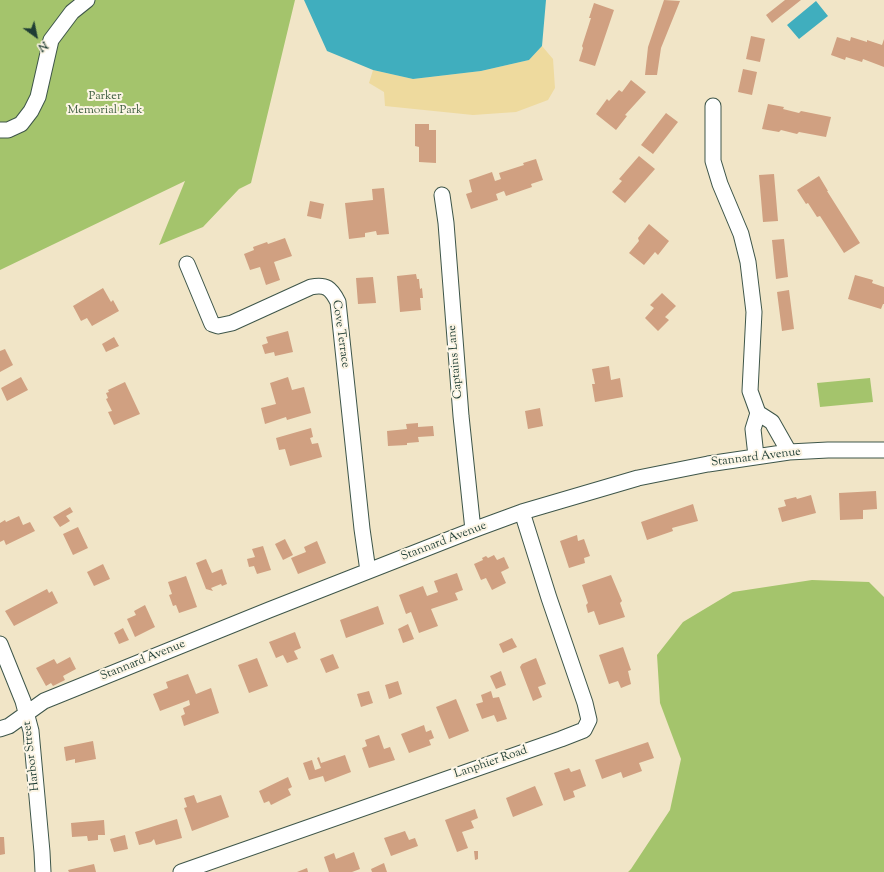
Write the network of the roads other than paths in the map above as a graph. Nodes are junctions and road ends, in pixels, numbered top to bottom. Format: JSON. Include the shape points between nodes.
{"nodes":[{"id":1,"x":87,"y":0,"type":"edge"},
{"id":2,"x":713,"y":106,"type":"dead end"},
{"id":3,"x":0,"y":130,"type":"edge"},
{"id":4,"x":442,"y":194,"type":"dead end"},
{"id":5,"x":187,"y":264,"type":"dead end"},
{"id":6,"x":758,"y":414,"type":"junction"},
{"id":7,"x":884,"y":450,"type":"edge"},
{"id":8,"x":789,"y":452,"type":"junction"},
{"id":9,"x":756,"y":456,"type":"junction"},
{"id":10,"x":522,"y":512,"type":"junction"},
{"id":11,"x":473,"y":530,"type":"junction"},
{"id":12,"x":368,"y":571,"type":"junction"},
{"id":13,"x":0,"y":644,"type":"edge"},
{"id":14,"x":27,"y":713,"type":"junction"},
{"id":15,"x":0,"y":729,"type":"edge"},
{"id":16,"x":43,"y":872,"type":"edge"},
{"id":17,"x":181,"y":872,"type":"edge"}],
"edges":[{"from":1,"to":3,"type":"street","via":[[72,12],[51,40],[38,97],[31,111],[21,124],[8,130]]},
{"from":2,"to":6,"type":"street","via":[[713,161],[741,234],[748,262],[754,312],[750,391]]},
{"from":4,"to":11,"type":"street","name":"Captains Lane"},
{"from":5,"to":12,"type":"street","name":"Cove Terrace","via":[[212,324],[218,326],[232,323],[311,286],[320,285],[334,294],[338,302]]},
{"from":6,"to":8,"type":"street","via":[[772,422]]},
{"from":6,"to":9,"type":"street","via":[[753,429]]},
{"from":7,"to":8,"type":"street","name":"Stannard Avenue"},
{"from":8,"to":9,"type":"street","name":"Stannard Avenue"},
{"from":9,"to":10,"type":"street","name":"Stannard Avenue","via":[[638,478]]},
{"from":10,"to":11,"type":"street","name":"Stannard Avenue"},
{"from":10,"to":17,"type":"street","name":"Lanphier Road","via":[[586,703],[589,720],[584,730]]},
{"from":11,"to":12,"type":"street","name":"Stannard Avenue"},
{"from":12,"to":14,"type":"street","name":"Stannard Avenue","via":[[44,701]]},
{"from":13,"to":14,"type":"street","name":"Harbor Street"},
{"from":14,"to":15,"type":"street","name":"Stannard Avenue","via":[[10,726]]},
{"from":14,"to":16,"type":"street","name":"Harbor Street","via":[[34,757]]}]}
